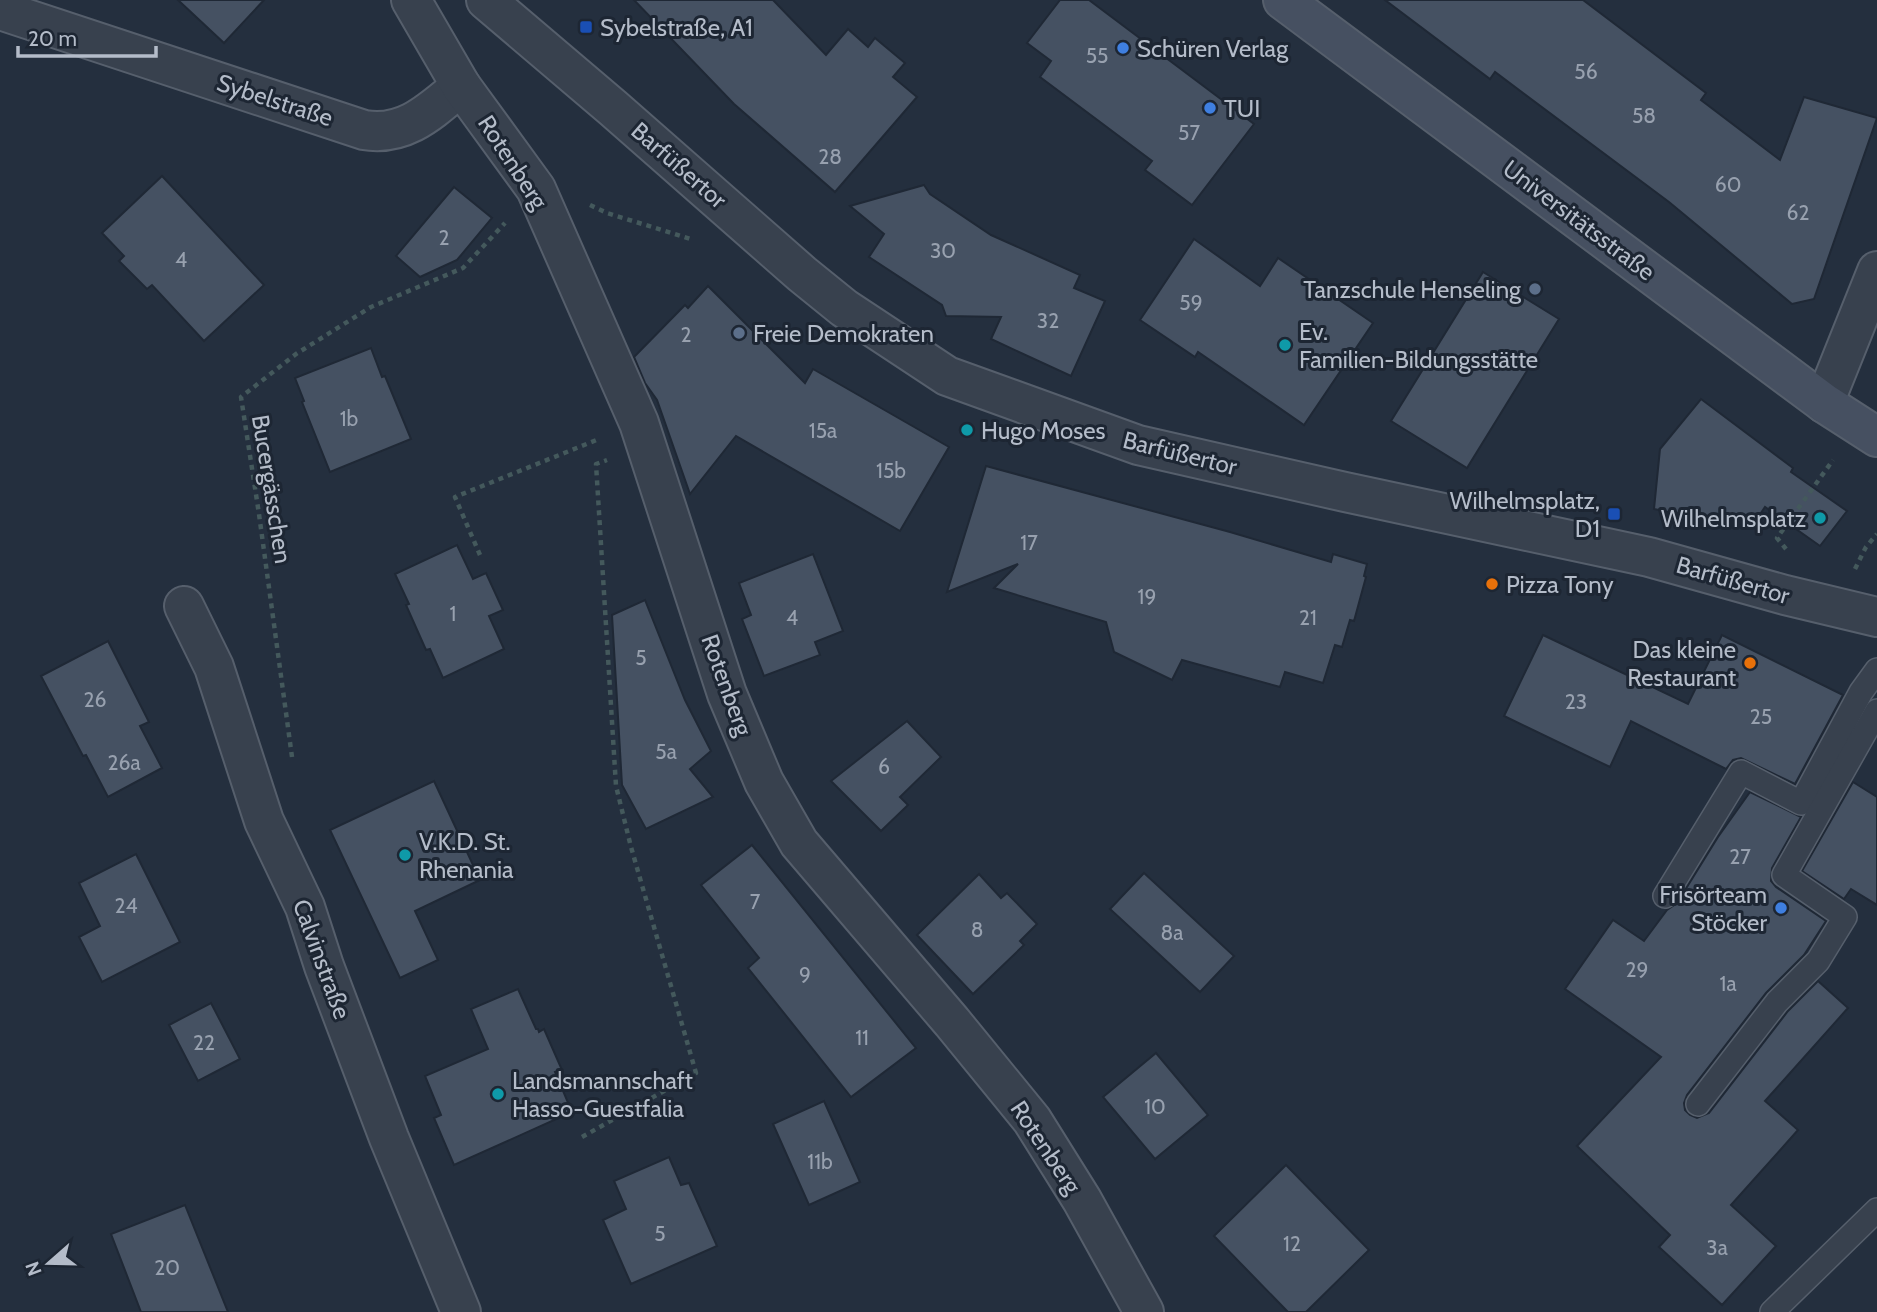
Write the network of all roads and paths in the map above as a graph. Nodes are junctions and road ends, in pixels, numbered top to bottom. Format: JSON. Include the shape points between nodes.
{"nodes":[{"id":1,"x":411,"y":0,"type":"edge"},
{"id":2,"x":486,"y":0,"type":"edge"},
{"id":3,"x":1298,"y":5,"type":"edge"},
{"id":4,"x":0,"y":10,"type":"edge"},
{"id":5,"x":461,"y":86,"type":"junction"},
{"id":6,"x":536,"y":189,"type":"junction"},
{"id":7,"x":1877,"y":271,"type":"edge"},
{"id":8,"x":1824,"y":403,"type":"junction"},
{"id":9,"x":639,"y":423,"type":"junction"},
{"id":10,"x":1877,"y":437,"type":"edge"},
{"id":11,"x":596,"y":464,"type":"dead end"},
{"id":12,"x":1828,"y":468,"type":"dead end"},
{"id":13,"x":1877,"y":534,"type":"edge"},
{"id":14,"x":1777,"y":538,"type":"dead end"},
{"id":15,"x":480,"y":555,"type":"dead end"},
{"id":16,"x":1855,"y":569,"type":"dead end"},
{"id":17,"x":184,"y":606,"type":"dead end"},
{"id":18,"x":1877,"y":617,"type":"edge"},
{"id":19,"x":1877,"y":670,"type":"edge"},
{"id":20,"x":1877,"y":711,"type":"edge"},
{"id":21,"x":292,"y":763,"type":"dead end"},
{"id":22,"x":1665,"y":896,"type":"dead end"},
{"id":23,"x":1698,"y":1104,"type":"dead end"},
{"id":24,"x":582,"y":1136,"type":"dead end"},
{"id":25,"x":1877,"y":1210,"type":"edge"},
{"id":26,"x":461,"y":1312,"type":"edge"},
{"id":27,"x":1144,"y":1312,"type":"edge"},
{"id":28,"x":1772,"y":1312,"type":"edge"}],
"edges":[{"from":1,"to":5,"type":"street","name":"Rotenberg"},
{"from":2,"to":18,"type":"street","name":"Barfüßertor","via":[[802,274],[844,308],[947,376],[1138,445],[1636,554]]},
{"from":3,"to":8,"type":"main road","name":"Universitätsstraße"},
{"from":4,"to":5,"type":"street","name":"Sybelstraße","via":[[364,130],[392,131],[408,126]]},
{"from":5,"to":6,"type":"street","name":"Rotenberg"},
{"from":6,"to":9,"type":"street","name":"Rotenberg"},
{"from":6,"to":21,"type":"path","name":"Bucergässchen","via":[[463,268],[371,307],[296,354],[241,397]]},
{"from":7,"to":8,"type":"street"},
{"from":8,"to":10,"type":"main road","name":"Universitätsstraße"},
{"from":9,"to":15,"type":"path","via":[[455,497]]},
{"from":9,"to":27,"type":"street","name":"Rotenberg","via":[[727,694],[764,782],[799,843],[1032,1120]]},
{"from":11,"to":24,"type":"path","via":[[616,786],[696,1073]]},
{"from":12,"to":14,"type":"path"},
{"from":13,"to":16,"type":"path"},
{"from":17,"to":26,"type":"street","name":"Calvinstraße","via":[[214,667],[264,821],[305,907],[385,1126]]},
{"from":19,"to":22,"type":"lane","via":[[1801,803],[1741,772]]},
{"from":20,"to":23,"type":"lane","via":[[1784,875],[1845,917],[1818,961],[1777,1002]]},
{"from":25,"to":28,"type":"lane"}]}
